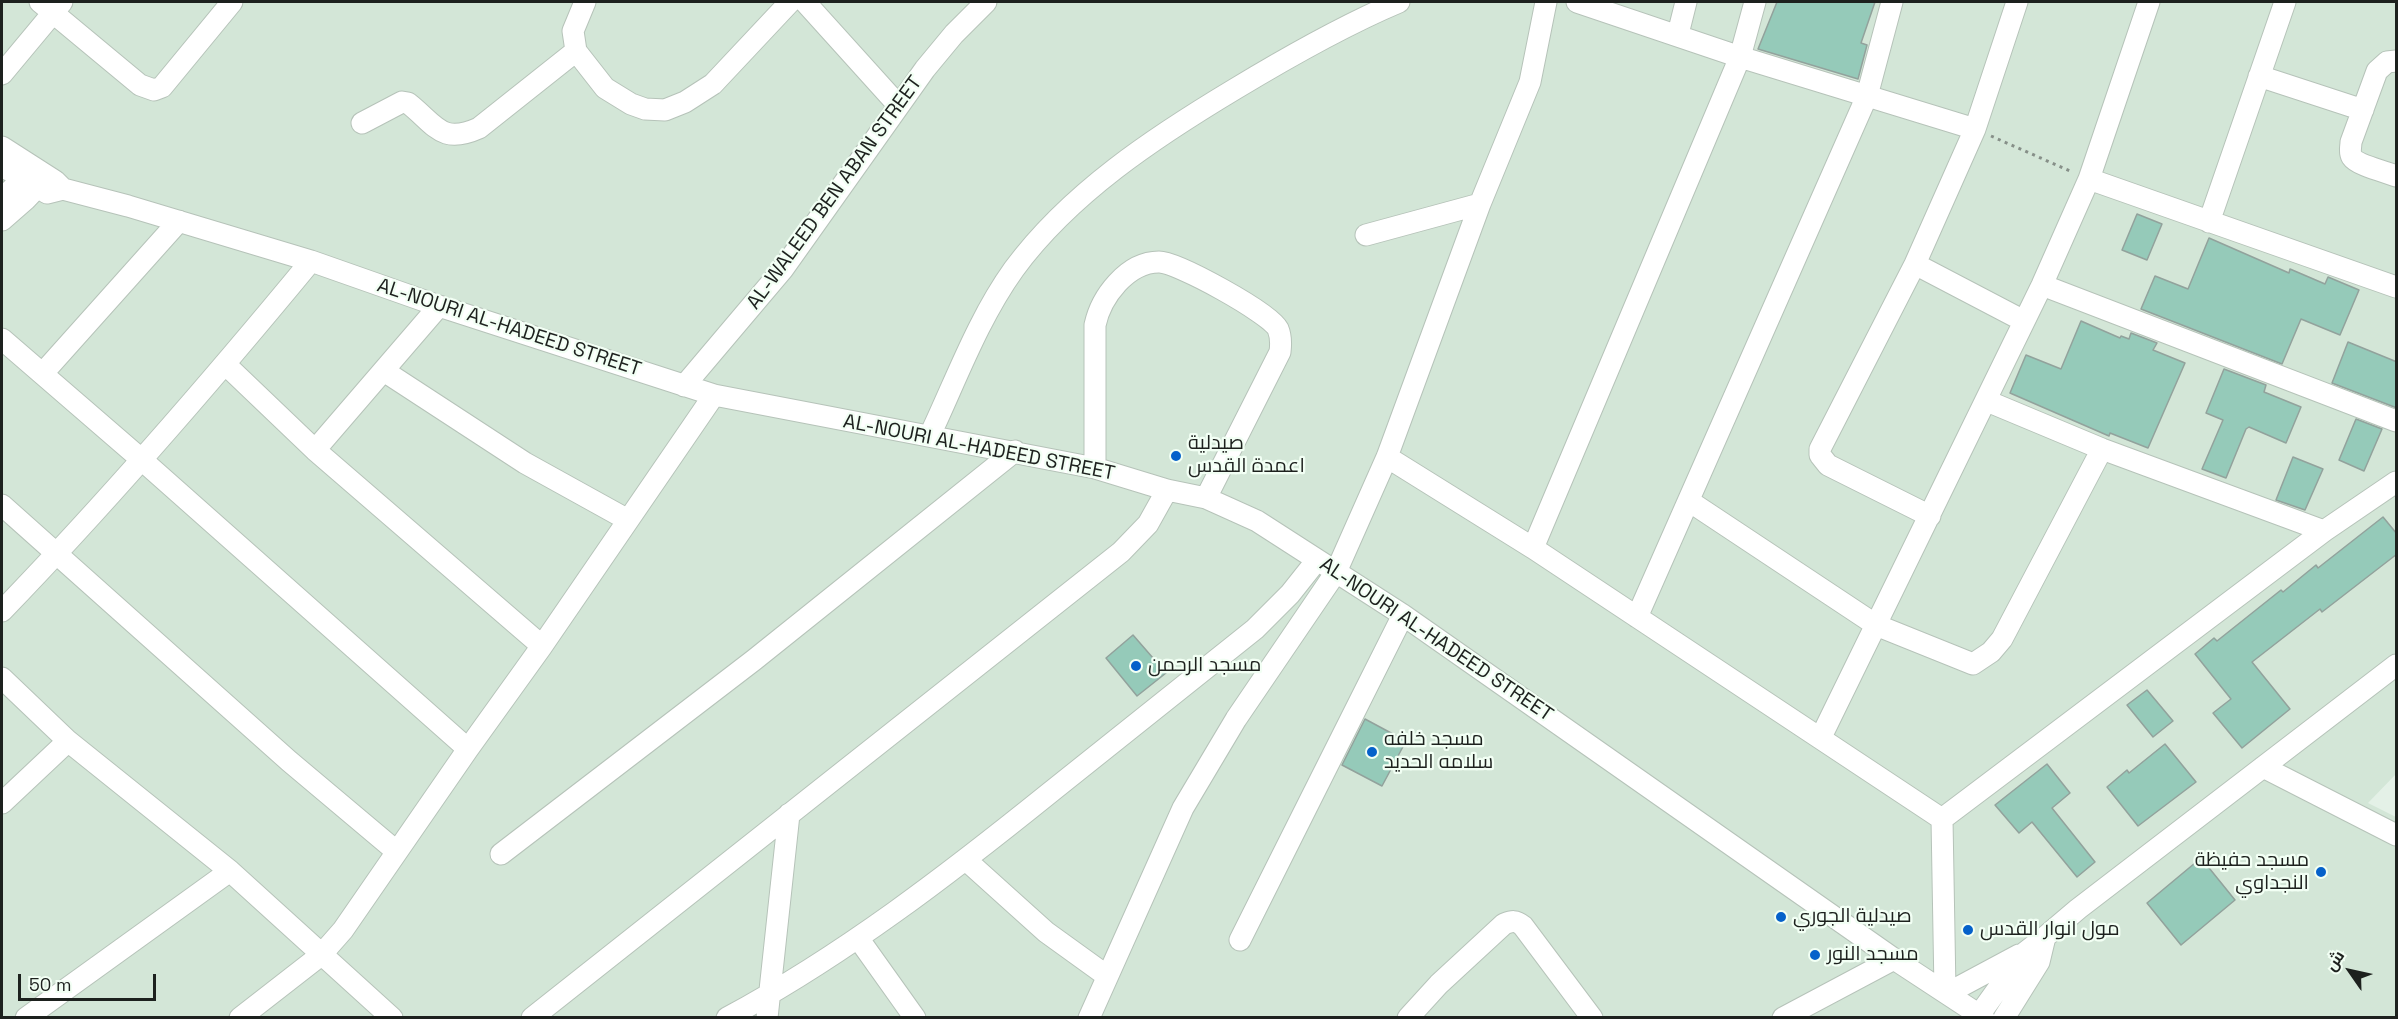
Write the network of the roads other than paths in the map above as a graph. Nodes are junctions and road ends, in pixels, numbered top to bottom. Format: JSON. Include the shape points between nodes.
{"nodes":[{"id":1,"x":232,"y":2,"type":"edge"},
{"id":2,"x":585,"y":2,"type":"edge"},
{"id":3,"x":790,"y":2,"type":"edge"},
{"id":4,"x":805,"y":2,"type":"edge"},
{"id":5,"x":986,"y":2,"type":"edge"},
{"id":6,"x":1399,"y":2,"type":"edge"},
{"id":7,"x":1546,"y":2,"type":"edge"},
{"id":8,"x":1577,"y":2,"type":"edge"},
{"id":9,"x":1686,"y":2,"type":"edge"},
{"id":10,"x":1755,"y":2,"type":"edge"},
{"id":11,"x":1892,"y":2,"type":"edge"},
{"id":12,"x":2017,"y":2,"type":"edge"},
{"id":13,"x":2149,"y":2,"type":"edge"},
{"id":14,"x":2285,"y":2,"type":"edge"},
{"id":15,"x":52,"y":5,"type":"edge"},
{"id":16,"x":1678,"y":34,"type":"junction"},
{"id":17,"x":576,"y":51,"type":"junction"},
{"id":18,"x":1740,"y":57,"type":"junction"},
{"id":19,"x":2397,"y":61,"type":"edge"},
{"id":20,"x":2,"y":74,"type":"edge"},
{"id":21,"x":2259,"y":76,"type":"junction"},
{"id":22,"x":1868,"y":96,"type":"junction"},
{"id":23,"x":898,"y":105,"type":"junction"},
{"id":24,"x":2363,"y":110,"type":"junction"},
{"id":25,"x":362,"y":123,"type":"dead end"},
{"id":26,"x":1975,"y":129,"type":"junction"},
{"id":27,"x":2,"y":147,"type":"edge"},
{"id":28,"x":2,"y":166,"type":"edge"},
{"id":29,"x":2397,"y":176,"type":"edge"},
{"id":30,"x":2089,"y":179,"type":"junction"},
{"id":31,"x":40,"y":180,"type":"junction"},
{"id":32,"x":2,"y":198,"type":"edge"},
{"id":33,"x":1480,"y":204,"type":"junction"},
{"id":34,"x":2,"y":220,"type":"edge"},
{"id":35,"x":179,"y":221,"type":"junction"},
{"id":36,"x":2209,"y":222,"type":"junction"},
{"id":37,"x":1366,"y":235,"type":"dead end"},
{"id":38,"x":311,"y":261,"type":"junction"},
{"id":39,"x":1915,"y":264,"type":"junction"},
{"id":40,"x":2042,"y":285,"type":"junction"},
{"id":41,"x":2397,"y":287,"type":"edge"},
{"id":42,"x":439,"y":306,"type":"junction"},
{"id":43,"x":2022,"y":320,"type":"junction"},
{"id":44,"x":2,"y":339,"type":"edge"},
{"id":45,"x":225,"y":364,"type":"junction"},
{"id":46,"x":384,"y":371,"type":"junction"},
{"id":47,"x":43,"y":373,"type":"junction"},
{"id":48,"x":684,"y":386,"type":"junction"},
{"id":49,"x":714,"y":395,"type":"junction"},
{"id":50,"x":1987,"y":401,"type":"junction"},
{"id":51,"x":2397,"y":421,"type":"edge"},
{"id":52,"x":930,"y":435,"type":"junction"},
{"id":53,"x":2102,"y":449,"type":"junction"},
{"id":54,"x":315,"y":450,"type":"junction"},
{"id":55,"x":1015,"y":452,"type":"junction"},
{"id":56,"x":1387,"y":457,"type":"junction"},
{"id":57,"x":142,"y":460,"type":"junction"},
{"id":58,"x":1095,"y":468,"type":"junction"},
{"id":59,"x":2397,"y":482,"type":"edge"},
{"id":60,"x":1167,"y":490,"type":"junction"},
{"id":61,"x":1206,"y":498,"type":"junction"},
{"id":62,"x":1689,"y":501,"type":"junction"},
{"id":63,"x":2,"y":505,"type":"edge"},
{"id":64,"x":1930,"y":516,"type":"junction"},
{"id":65,"x":628,"y":520,"type":"junction"},
{"id":66,"x":2324,"y":531,"type":"junction"},
{"id":67,"x":1533,"y":548,"type":"junction"},
{"id":68,"x":57,"y":554,"type":"junction"},
{"id":69,"x":1317,"y":560,"type":"junction"},
{"id":70,"x":1336,"y":572,"type":"junction"},
{"id":71,"x":2,"y":611,"type":"edge"},
{"id":72,"x":1403,"y":615,"type":"junction"},
{"id":73,"x":1636,"y":617,"type":"junction"},
{"id":74,"x":1876,"y":625,"type":"junction"},
{"id":75,"x":542,"y":646,"type":"junction"},
{"id":76,"x":2397,"y":665,"type":"edge"},
{"id":77,"x":2,"y":678,"type":"edge"},
{"id":78,"x":1821,"y":737,"type":"junction"},
{"id":79,"x":68,"y":741,"type":"junction"},
{"id":80,"x":468,"y":749,"type":"junction"},
{"id":81,"x":2263,"y":767,"type":"junction"},
{"id":82,"x":2,"y":803,"type":"edge"},
{"id":83,"x":789,"y":814,"type":"junction"},
{"id":84,"x":1942,"y":819,"type":"junction"},
{"id":85,"x":2397,"y":835,"type":"edge"},
{"id":86,"x":396,"y":851,"type":"junction"},
{"id":87,"x":501,"y":854,"type":"dead end"},
{"id":88,"x":966,"y":860,"type":"junction"},
{"id":89,"x":230,"y":871,"type":"junction"},
{"id":90,"x":858,"y":938,"type":"junction"},
{"id":91,"x":2045,"y":938,"type":"junction"},
{"id":92,"x":1240,"y":940,"type":"dead end"},
{"id":93,"x":2023,"y":954,"type":"junction"},
{"id":94,"x":321,"y":955,"type":"junction"},
{"id":95,"x":1894,"y":959,"type":"junction"},
{"id":96,"x":1107,"y":976,"type":"junction"},
{"id":97,"x":1947,"y":992,"type":"junction"},
{"id":98,"x":770,"y":995,"type":"junction"},
{"id":99,"x":26,"y":1017,"type":"edge"},
{"id":100,"x":240,"y":1017,"type":"edge"},
{"id":101,"x":392,"y":1017,"type":"edge"},
{"id":102,"x":532,"y":1017,"type":"edge"},
{"id":103,"x":727,"y":1017,"type":"edge"},
{"id":104,"x":767,"y":1017,"type":"edge"},
{"id":105,"x":915,"y":1017,"type":"edge"},
{"id":106,"x":1089,"y":1017,"type":"edge"},
{"id":107,"x":1408,"y":1017,"type":"edge"},
{"id":108,"x":1593,"y":1017,"type":"edge"},
{"id":109,"x":1784,"y":1017,"type":"edge"},
{"id":110,"x":1980,"y":1017,"type":"edge"},
{"id":111,"x":2004,"y":1017,"type":"edge"}],
"edges":[{"from":1,"to":15,"type":"street","via":[[162,87],[154,90],[140,86]]},
{"from":2,"to":17,"type":"street","via":[[573,31]]},
{"from":3,"to":17,"type":"street","via":[[713,84],[665,110],[631,104],[605,88]]},
{"from":4,"to":23,"type":"street"},
{"from":5,"to":23,"type":"street","name":"AL-WALEED BEN ABAN STREET","via":[[954,34]]},
{"from":6,"to":52,"type":"street","via":[[1299,51],[1186,119],[1084,195],[1014,269],[990,308]]},
{"from":7,"to":33,"type":"street","via":[[1530,81]]},
{"from":8,"to":16,"type":"street"},
{"from":9,"to":16,"type":"street"},
{"from":10,"to":18,"type":"street"},
{"from":11,"to":22,"type":"street"},
{"from":12,"to":26,"type":"street"},
{"from":13,"to":30,"type":"street"},
{"from":14,"to":21,"type":"street"},
{"from":15,"to":20,"type":"street"},
{"from":16,"to":18,"type":"street"},
{"from":17,"to":25,"type":"street","via":[[479,128],[466,134],[451,136],[402,102]]},
{"from":18,"to":22,"type":"street"},
{"from":18,"to":67,"type":"street"},
{"from":19,"to":24,"type":"street","via":[[2387,62],[2377,71]]},
{"from":21,"to":24,"type":"street"},
{"from":21,"to":36,"type":"street"},
{"from":22,"to":26,"type":"street"},
{"from":22,"to":62,"type":"street"},
{"from":23,"to":48,"type":"street","name":"AL-WALEED BEN ABAN STREET","via":[[783,269]]},
{"from":24,"to":29,"type":"street","via":[[2352,142],[2353,159]]},
{"from":26,"to":39,"type":"street"},
{"from":27,"to":31,"type":"street","name":"AL-NOURI AL-HADEED STREET"},
{"from":28,"to":31,"type":"street","name":"AL-NOURI AL-HADEED STREET"},
{"from":30,"to":36,"type":"street"},
{"from":30,"to":40,"type":"street"},
{"from":31,"to":32,"type":"street"},
{"from":31,"to":34,"type":"street"},
{"from":31,"to":35,"type":"street","name":"AL-NOURI AL-HADEED STREET"},
{"from":33,"to":37,"type":"street"},
{"from":33,"to":56,"type":"street"},
{"from":35,"to":38,"type":"street","name":"AL-NOURI AL-HADEED STREET"},
{"from":35,"to":47,"type":"street"},
{"from":36,"to":41,"type":"street"},
{"from":38,"to":42,"type":"street","name":"AL-NOURI AL-HADEED STREET"},
{"from":38,"to":45,"type":"street"},
{"from":39,"to":43,"type":"street"},
{"from":39,"to":64,"type":"street","via":[[1820,455],[1828,465]]},
{"from":40,"to":43,"type":"street"},
{"from":40,"to":51,"type":"street"},
{"from":42,"to":46,"type":"street"},
{"from":42,"to":48,"type":"street","name":"AL-NOURI AL-HADEED STREET"},
{"from":43,"to":50,"type":"street"},
{"from":44,"to":47,"type":"street"},
{"from":45,"to":54,"type":"street"},
{"from":45,"to":57,"type":"street"},
{"from":46,"to":54,"type":"street"},
{"from":46,"to":65,"type":"street","via":[[525,463]]},
{"from":47,"to":57,"type":"street"},
{"from":48,"to":49,"type":"street","name":"AL-NOURI AL-HADEED STREET"},
{"from":49,"to":52,"type":"street","name":"AL-NOURI AL-HADEED STREET"},
{"from":49,"to":65,"type":"street"},
{"from":50,"to":53,"type":"street"},
{"from":50,"to":64,"type":"street"},
{"from":52,"to":55,"type":"street","name":"AL-NOURI AL-HADEED STREET"},
{"from":53,"to":66,"type":"street"},
{"from":53,"to":74,"type":"street","via":[[2002,639],[1983,658],[1973,664]]},
{"from":54,"to":75,"type":"street"},
{"from":55,"to":58,"type":"street","name":"AL-NOURI AL-HADEED STREET"},
{"from":55,"to":87,"type":"street","via":[[754,660]]},
{"from":56,"to":67,"type":"street"},
{"from":56,"to":70,"type":"street"},
{"from":57,"to":68,"type":"street"},
{"from":57,"to":80,"type":"street"},
{"from":58,"to":60,"type":"street","name":"AL-NOURI AL-HADEED STREET"},
{"from":58,"to":61,"type":"street","via":[[1098,313],[1107,295],[1128,274],[1146,264],[1161,262],[1208,282],[1262,313],[1278,328],[1281,341],[1280,351]]},
{"from":59,"to":66,"type":"street"},
{"from":60,"to":61,"type":"street","name":"AL-NOURI AL-HADEED STREET"},
{"from":60,"to":83,"type":"street","via":[[1148,524],[1121,552]]},
{"from":61,"to":69,"type":"street","name":"AL-NOURI AL-HADEED STREET","via":[[1257,521]]},
{"from":62,"to":73,"type":"street"},
{"from":62,"to":74,"type":"street"},
{"from":63,"to":68,"type":"street"},
{"from":64,"to":74,"type":"street"},
{"from":65,"to":75,"type":"street"},
{"from":66,"to":84,"type":"street"},
{"from":67,"to":73,"type":"street"},
{"from":68,"to":71,"type":"street"},
{"from":68,"to":86,"type":"street"},
{"from":69,"to":70,"type":"street","name":"AL-NOURI AL-HADEED STREET"},
{"from":69,"to":88,"type":"street","via":[[1255,629]]},
{"from":70,"to":72,"type":"street","name":"AL-NOURI AL-HADEED STREET"},
{"from":70,"to":96,"type":"street","via":[[1236,719],[1183,808]]},
{"from":72,"to":92,"type":"street"},
{"from":72,"to":95,"type":"street","name":"AL-NOURI AL-HADEED STREET"},
{"from":73,"to":78,"type":"street"},
{"from":74,"to":78,"type":"street"},
{"from":75,"to":80,"type":"street"},
{"from":76,"to":81,"type":"street"},
{"from":77,"to":79,"type":"street"},
{"from":78,"to":84,"type":"street"},
{"from":79,"to":82,"type":"street"},
{"from":79,"to":89,"type":"street"},
{"from":80,"to":86,"type":"street"},
{"from":81,"to":85,"type":"street"},
{"from":81,"to":91,"type":"street","via":[[2087,901]]},
{"from":83,"to":98,"type":"street"},
{"from":83,"to":102,"type":"street"},
{"from":84,"to":97,"type":"street"},
{"from":86,"to":94,"type":"street"},
{"from":88,"to":90,"type":"street"},
{"from":88,"to":96,"type":"street","via":[[1046,932]]},
{"from":89,"to":94,"type":"street"},
{"from":89,"to":99,"type":"street"},
{"from":90,"to":98,"type":"street"},
{"from":90,"to":105,"type":"street"},
{"from":91,"to":93,"type":"street"},
{"from":91,"to":111,"type":"street","via":[[2039,962]]},
{"from":93,"to":97,"type":"street"},
{"from":93,"to":110,"type":"street"},
{"from":94,"to":100,"type":"street"},
{"from":94,"to":101,"type":"street"},
{"from":95,"to":97,"type":"street","name":"AL-NOURI AL-HADEED STREET"},
{"from":95,"to":109,"type":"street"},
{"from":96,"to":106,"type":"street"},
{"from":97,"to":110,"type":"street","name":"AL-NOURI AL-HADEED STREET"},
{"from":98,"to":103,"type":"street"},
{"from":98,"to":104,"type":"street"},
{"from":107,"to":108,"type":"street","via":[[1504,924],[1512,921],[1523,926]]}]}
